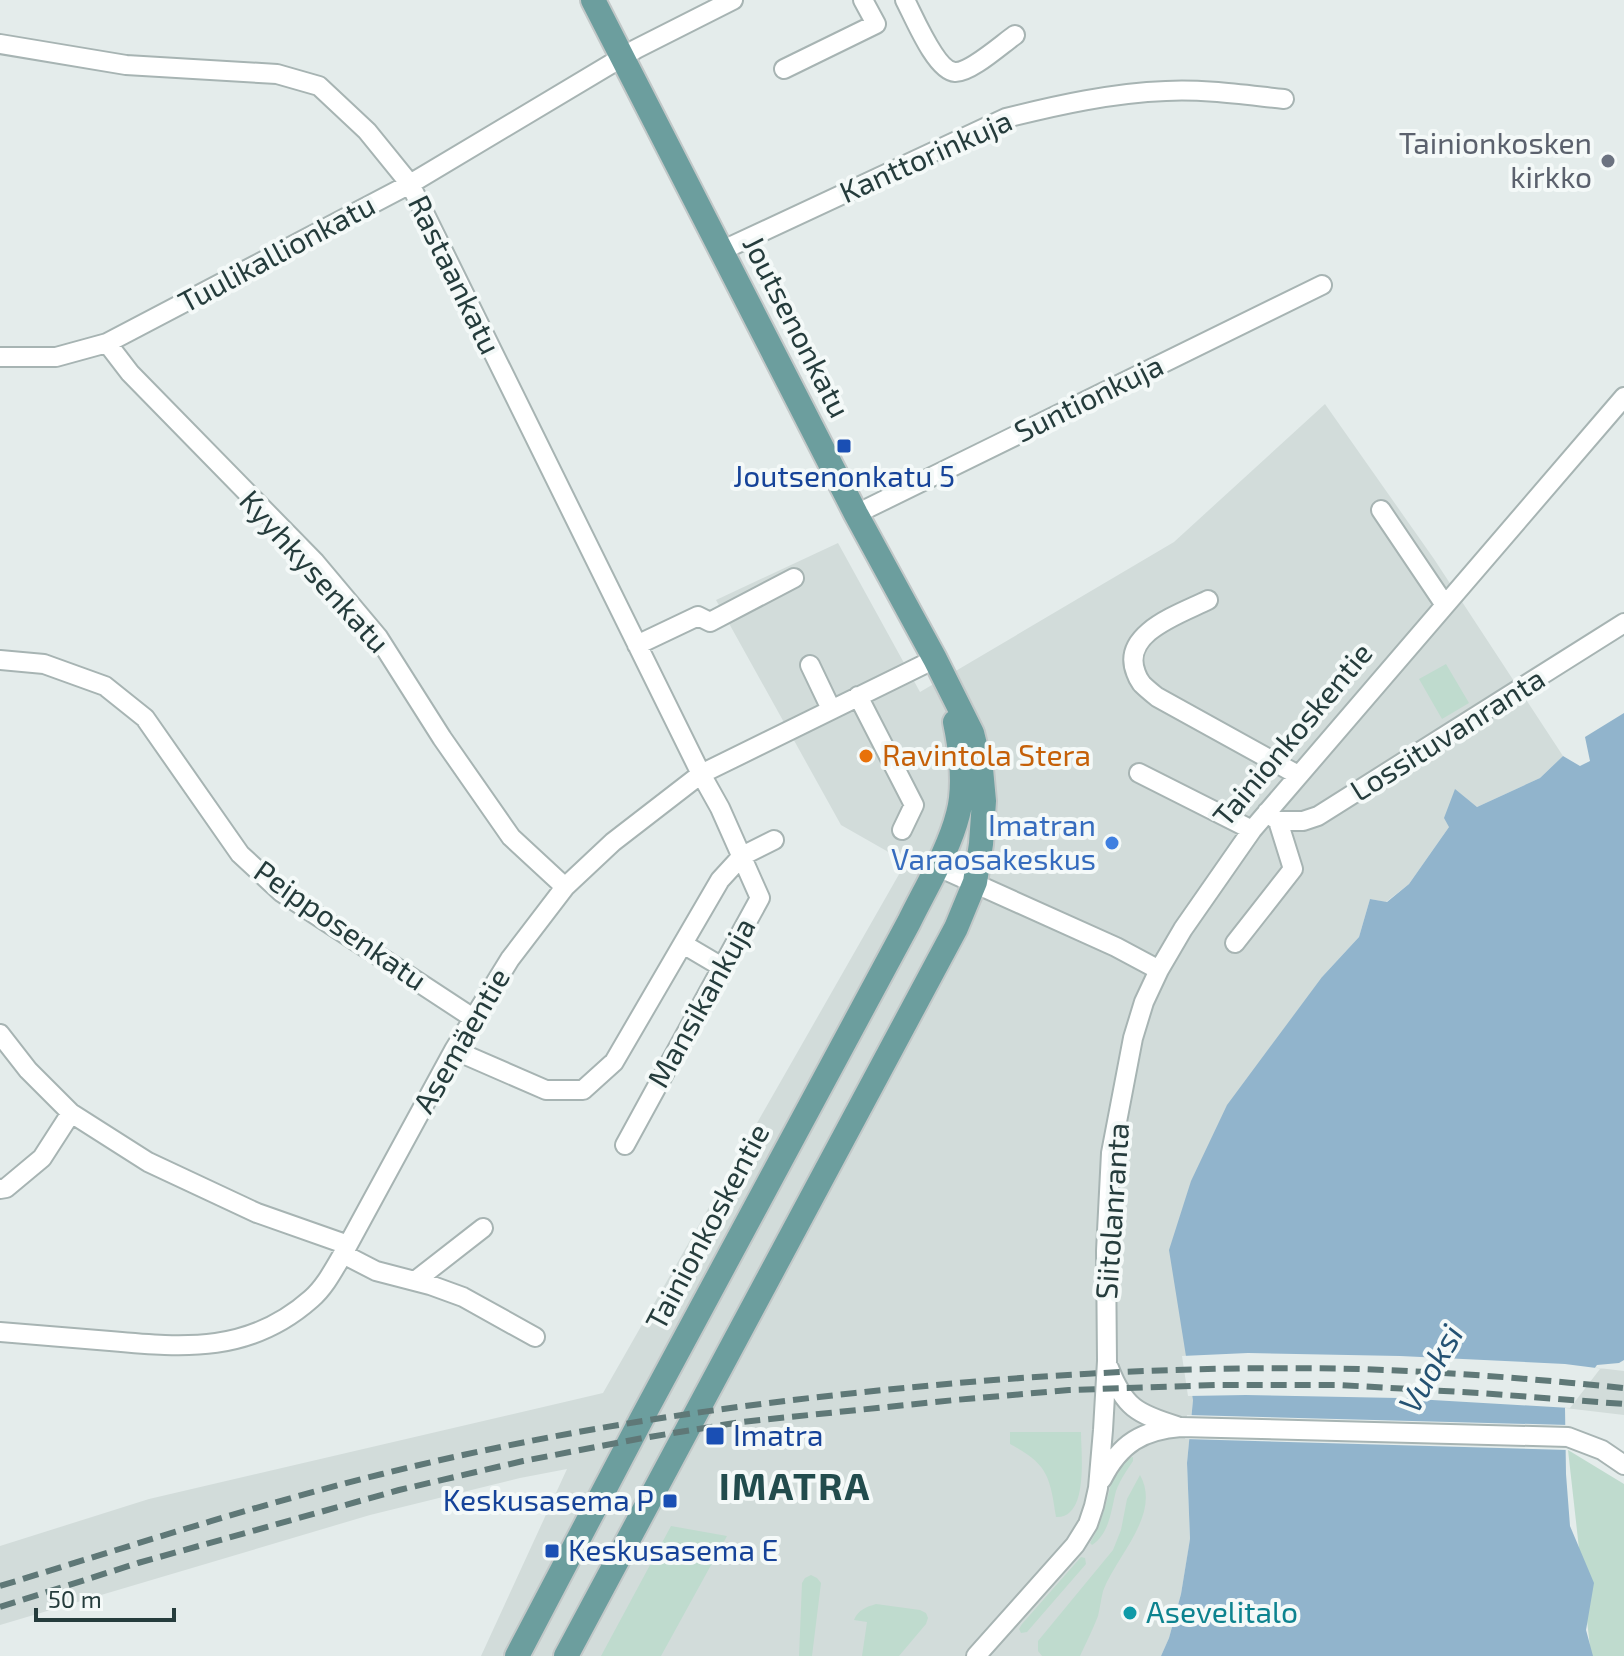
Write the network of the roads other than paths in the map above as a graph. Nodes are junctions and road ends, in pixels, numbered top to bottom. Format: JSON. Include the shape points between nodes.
{"nodes":[{"id":1,"x":593,"y":0,"type":"edge"},
{"id":2,"x":733,"y":0,"type":"edge"},
{"id":3,"x":863,"y":0,"type":"edge"},
{"id":4,"x":905,"y":0,"type":"edge"},
{"id":5,"x":1015,"y":35,"type":"dead end"},
{"id":6,"x":0,"y":44,"type":"edge"},
{"id":7,"x":622,"y":58,"type":"junction"},
{"id":8,"x":784,"y":69,"type":"dead end"},
{"id":9,"x":1284,"y":99,"type":"dead end"},
{"id":10,"x":410,"y":184,"type":"junction"},
{"id":11,"x":721,"y":251,"type":"junction"},
{"id":12,"x":1322,"y":285,"type":"dead end"},
{"id":13,"x":107,"y":343,"type":"junction"},
{"id":14,"x":0,"y":357,"type":"edge"},
{"id":15,"x":1624,"y":397,"type":"edge"},
{"id":16,"x":1381,"y":510,"type":"dead end"},
{"id":17,"x":856,"y":514,"type":"junction"},
{"id":18,"x":794,"y":578,"type":"dead end"},
{"id":19,"x":1208,"y":600,"type":"dead end"},
{"id":20,"x":1445,"y":605,"type":"junction"},
{"id":21,"x":1624,"y":623,"type":"edge"},
{"id":22,"x":637,"y":645,"type":"junction"},
{"id":23,"x":0,"y":660,"type":"edge"},
{"id":24,"x":810,"y":665,"type":"dead end"},
{"id":25,"x":940,"y":670,"type":"junction"},
{"id":26,"x":858,"y":696,"type":"junction"},
{"id":27,"x":831,"y":709,"type":"junction"},
{"id":28,"x":1139,"y":773,"type":"dead end"},
{"id":29,"x":701,"y":774,"type":"junction"},
{"id":30,"x":1298,"y":775,"type":"junction"},
{"id":31,"x":1273,"y":816,"type":"junction"},
{"id":32,"x":902,"y":830,"type":"dead end"},
{"id":33,"x":1252,"y":830,"type":"junction"},
{"id":34,"x":774,"y":840,"type":"dead end"},
{"id":35,"x":742,"y":856,"type":"junction"},
{"id":36,"x":936,"y":866,"type":"junction"},
{"id":37,"x":975,"y":882,"type":"junction"},
{"id":38,"x":565,"y":887,"type":"junction"},
{"id":39,"x":1235,"y":943,"type":"dead end"},
{"id":40,"x":683,"y":944,"type":"junction"},
{"id":41,"x":722,"y":967,"type":"junction"},
{"id":42,"x":1159,"y":970,"type":"junction"},
{"id":43,"x":473,"y":1018,"type":"junction"},
{"id":44,"x":0,"y":1034,"type":"edge"},
{"id":45,"x":454,"y":1050,"type":"junction"},
{"id":46,"x":71,"y":1113,"type":"junction"},
{"id":47,"x":625,"y":1145,"type":"dead end"},
{"id":48,"x":0,"y":1189,"type":"edge"},
{"id":49,"x":483,"y":1228,"type":"dead end"},
{"id":50,"x":346,"y":1250,"type":"junction"},
{"id":51,"x":415,"y":1281,"type":"junction"},
{"id":52,"x":0,"y":1332,"type":"edge"},
{"id":53,"x":535,"y":1337,"type":"dead end"},
{"id":54,"x":1107,"y":1361,"type":"junction"},
{"id":55,"x":1181,"y":1427,"type":"junction"},
{"id":56,"x":1624,"y":1465,"type":"edge"},
{"id":57,"x":1098,"y":1488,"type":"junction"},
{"id":58,"x":517,"y":1656,"type":"edge"},
{"id":59,"x":566,"y":1656,"type":"edge"},
{"id":60,"x":976,"y":1656,"type":"edge"}],
"edges":[{"from":1,"to":7,"type":"main road","name":"Joutsenonkatu"},
{"from":2,"to":7,"type":"street","name":"Tuulikallionkatu"},
{"from":3,"to":8,"type":"street","via":[[876,24]]},
{"from":4,"to":5,"type":"street","via":[[934,55],[944,68],[956,72]]},
{"from":6,"to":10,"type":"street","name":"Rastaankatu","via":[[126,65],[277,74],[319,86],[367,131]]},
{"from":7,"to":10,"type":"street","name":"Tuulikallionkatu"},
{"from":7,"to":11,"type":"main road","name":"Joutsenonkatu"},
{"from":9,"to":11,"type":"street","name":"Kanttorinkuja","via":[[1166,91],[1006,118]]},
{"from":10,"to":13,"type":"street","name":"Tuulikallionkatu"},
{"from":10,"to":22,"type":"street","name":"Rastaankatu"},
{"from":11,"to":17,"type":"main road","name":"Joutsenonkatu"},
{"from":12,"to":17,"type":"street","name":"Suntionkuja"},
{"from":13,"to":14,"type":"street","name":"Tuulikallionkatu","via":[[56,357]]},
{"from":13,"to":38,"type":"street","name":"Kyyhkysenkatu","via":[[315,562],[378,637],[511,837]]},
{"from":15,"to":20,"type":"street","name":"Tainionkoskentie"},
{"from":16,"to":20,"type":"street"},
{"from":17,"to":25,"type":"main road","name":"Joutsenonkatu"},
{"from":18,"to":22,"type":"street","via":[[710,622],[698,616]]},
{"from":19,"to":30,"type":"street","via":[[1145,634],[1132,664],[1140,682],[1157,697]]},
{"from":20,"to":30,"type":"street","name":"Tainionkoskentie"},
{"from":21,"to":31,"type":"street","name":"Lossituvanranta","via":[[1327,811],[1303,821]]},
{"from":22,"to":29,"type":"street","name":"Rastaankatu"},
{"from":23,"to":43,"type":"street","name":"Peipposenkatu","via":[[44,664],[105,686],[145,718],[240,854],[281,892]]},
{"from":24,"to":27,"type":"street"},
{"from":25,"to":26,"type":"street","name":"Asemäentie"},
{"from":25,"to":36,"type":"main road","name":"Joutsenonkatu","via":[[958,736],[962,775],[959,813]]},
{"from":25,"to":37,"type":"main road","name":"Joutsenonkatu","via":[[972,733],[981,769],[984,801]]},
{"from":26,"to":27,"type":"street","name":"Asemäentie"},
{"from":26,"to":32,"type":"street","via":[[914,805]]},
{"from":27,"to":29,"type":"street","name":"Asemäentie"},
{"from":28,"to":33,"type":"street"},
{"from":29,"to":35,"type":"street","name":"Mansikankuja"},
{"from":29,"to":38,"type":"street","name":"Asemäentie"},
{"from":30,"to":31,"type":"street","name":"Tainionkoskentie"},
{"from":31,"to":33,"type":"street","name":"Tainionkoskentie"},
{"from":31,"to":39,"type":"street","via":[[1293,869]]},
{"from":33,"to":42,"type":"street","name":"Tainionkoskentie"},
{"from":34,"to":35,"type":"street"},
{"from":35,"to":40,"type":"street","via":[[720,880]]},
{"from":35,"to":41,"type":"street","name":"Mansikankuja","via":[[760,898]]},
{"from":36,"to":37,"type":"street"},
{"from":36,"to":58,"type":"main road","name":"Tainionkoskentie"},
{"from":37,"to":42,"type":"street"},
{"from":37,"to":59,"type":"main road","via":[[948,945]]},
{"from":38,"to":43,"type":"street","name":"Asemäentie"},
{"from":40,"to":41,"type":"street"},
{"from":40,"to":45,"type":"street","via":[[614,1062],[583,1090],[546,1090]]},
{"from":41,"to":47,"type":"street","name":"Mansikankuja"},
{"from":42,"to":54,"type":"street","name":"Siitolanranta","via":[[1133,1038],[1111,1153]]},
{"from":43,"to":45,"type":"street","name":"Asemäentie"},
{"from":44,"to":46,"type":"street"},
{"from":45,"to":50,"type":"street","name":"Asemäentie"},
{"from":46,"to":48,"type":"street","via":[[42,1158]]},
{"from":46,"to":50,"type":"street","via":[[148,1162]]},
{"from":49,"to":51,"type":"street"},
{"from":50,"to":51,"type":"street","via":[[376,1271]]},
{"from":50,"to":52,"type":"street","name":"Asemäentie","via":[[314,1297],[266,1330],[240,1339],[171,1347]]},
{"from":51,"to":53,"type":"street","via":[[463,1297]]},
{"from":54,"to":55,"type":"street","via":[[1128,1404]]},
{"from":54,"to":57,"type":"street","name":"Siitolanranta"},
{"from":55,"to":56,"type":"street","via":[[1568,1437]]},
{"from":55,"to":57,"type":"street","via":[[1160,1428],[1131,1441]]},
{"from":57,"to":60,"type":"street","via":[[1088,1524],[1075,1545]]}]}
